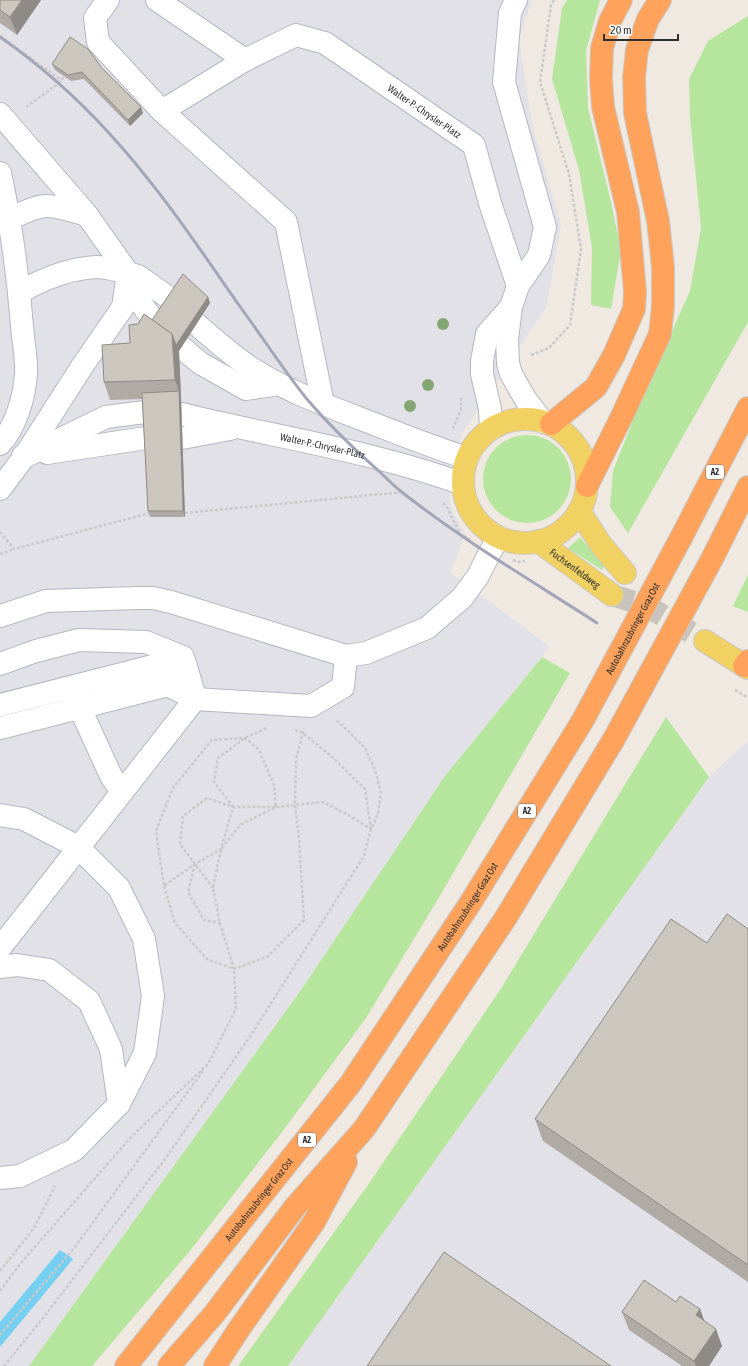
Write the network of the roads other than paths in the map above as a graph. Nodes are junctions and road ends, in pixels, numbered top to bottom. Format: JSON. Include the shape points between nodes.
{"nodes":[{"id":1,"x":108,"y":0,"type":"edge"},
{"id":2,"x":157,"y":0,"type":"edge"},
{"id":3,"x":516,"y":0,"type":"edge"},
{"id":4,"x":621,"y":0,"type":"edge"},
{"id":5,"x":660,"y":0,"type":"edge"},
{"id":6,"x":245,"y":60,"type":"junction"},
{"id":7,"x":162,"y":111,"type":"junction"},
{"id":8,"x":3,"y":118,"type":"edge"},
{"id":9,"x":0,"y":173,"type":"edge"},
{"id":10,"x":87,"y":215,"type":"junction"},
{"id":11,"x":10,"y":219,"type":"junction"},
{"id":12,"x":128,"y":273,"type":"junction"},
{"id":13,"x":518,"y":286,"type":"junction"},
{"id":14,"x":20,"y":292,"type":"junction"},
{"id":15,"x":172,"y":300,"type":"edge"},
{"id":16,"x":511,"y":307,"type":"junction"},
{"id":17,"x":156,"y":324,"type":"edge"},
{"id":18,"x":196,"y":324,"type":"edge"},
{"id":19,"x":181,"y":347,"type":"dead end"},
{"id":20,"x":279,"y":384,"type":"junction"},
{"id":21,"x":323,"y":404,"type":"junction"},
{"id":22,"x":748,"y":408,"type":"edge"},
{"id":23,"x":145,"y":412,"type":"edge"},
{"id":24,"x":181,"y":414,"type":"edge"},
{"id":25,"x":547,"y":423,"type":"junction"},
{"id":26,"x":237,"y":428,"type":"junction"},
{"id":27,"x":491,"y":429,"type":"junction"},
{"id":28,"x":146,"y":438,"type":"edge"},
{"id":29,"x":182,"y":438,"type":"edge"},
{"id":30,"x":2,"y":442,"type":"edge"},
{"id":31,"x":24,"y":457,"type":"junction"},
{"id":32,"x":467,"y":458,"type":"junction"},
{"id":33,"x":463,"y":484,"type":"junction"},
{"id":34,"x":587,"y":486,"type":"junction"},
{"id":35,"x":748,"y":487,"type":"edge"},
{"id":36,"x":0,"y":489,"type":"edge"},
{"id":37,"x":579,"y":511,"type":"junction"},
{"id":38,"x":499,"y":537,"type":"junction"},
{"id":39,"x":538,"y":541,"type":"junction"},
{"id":40,"x":625,"y":573,"type":"dead end"},
{"id":41,"x":612,"y":595,"type":"tunnel mouth"},
{"id":42,"x":0,"y":616,"type":"edge"},
{"id":43,"x":704,"y":642,"type":"tunnel mouth"},
{"id":44,"x":346,"y":656,"type":"junction"},
{"id":45,"x":0,"y":664,"type":"edge"},
{"id":46,"x":747,"y":665,"type":"edge"},
{"id":47,"x":70,"y":687,"type":"junction"},
{"id":48,"x":195,"y":699,"type":"junction"},
{"id":49,"x":0,"y":705,"type":"edge"},
{"id":50,"x":79,"y":708,"type":"junction"},
{"id":51,"x":0,"y":728,"type":"edge"},
{"id":52,"x":122,"y":792,"type":"junction"},
{"id":53,"x":2,"y":818,"type":"edge"},
{"id":54,"x":78,"y":847,"type":"junction"},
{"id":55,"x":0,"y":948,"type":"edge"},
{"id":56,"x":0,"y":967,"type":"edge"},
{"id":57,"x":119,"y":1104,"type":"junction"},
{"id":58,"x":364,"y":1129,"type":"junction"},
{"id":59,"x":0,"y":1178,"type":"edge"},
{"id":60,"x":126,"y":1366,"type":"edge"},
{"id":61,"x":169,"y":1366,"type":"edge"},
{"id":62,"x":215,"y":1366,"type":"edge"}],
"edges":[{"from":1,"to":7,"type":"lane","via":[[95,18],[98,42]]},
{"from":2,"to":6,"type":"lane"},
{"from":3,"to":13,"type":"lane","via":[[510,13],[504,82],[545,227],[539,255]]},
{"from":4,"to":25,"type":"highway","via":[[610,21],[602,48],[602,106],[628,212],[635,292],[634,309],[614,356],[596,387]]},
{"from":5,"to":34,"type":"highway","via":[[648,19],[637,50],[634,77],[635,113],[658,221],[661,248],[663,306],[660,334]]},
{"from":6,"to":7,"type":"lane","name":"Walter-P.-Chrysler-Platz"},
{"from":6,"to":13,"type":"lane","name":"Walter-P.-Chrysler-Platz","via":[[296,35],[325,43],[474,145],[490,203]]},
{"from":7,"to":21,"type":"lane","via":[[286,222]]},
{"from":8,"to":10,"type":"lane"},
{"from":9,"to":11,"type":"lane"},
{"from":10,"to":11,"type":"lane","via":[[45,206]]},
{"from":10,"to":12,"type":"lane"},
{"from":11,"to":14,"type":"lane"},
{"from":12,"to":14,"type":"lane","via":[[98,267],[76,269],[40,281]]},
{"from":12,"to":15,"type":"lane","via":[[138,276]]},
{"from":12,"to":17,"type":"lane","via":[[138,298]]},
{"from":12,"to":31,"type":"lane","via":[[123,307],[82,365]]},
{"from":13,"to":16,"type":"lane"},
{"from":14,"to":30,"type":"lane","via":[[26,374],[20,410]]},
{"from":16,"to":25,"type":"lane","via":[[507,339],[511,374],[526,400]]},
{"from":16,"to":27,"type":"lane","via":[[487,334],[482,361]]},
{"from":18,"to":20,"type":"lane","via":[[251,368]]},
{"from":19,"to":20,"type":"lane","via":[[200,363],[246,389]]},
{"from":20,"to":21,"type":"lane"},
{"from":21,"to":32,"type":"lane"},
{"from":22,"to":60,"type":"highway","name":"Autobahnzubringer Graz Ost","number":"A2","bridge":true,"via":[[583,720],[471,902],[351,1083]]},
{"from":23,"to":31,"type":"lane","via":[[106,417]]},
{"from":24,"to":26,"type":"lane","name":"Walter-P.-Chrysler-Platz"},
{"from":25,"to":27,"type":"main road","via":[[532,419],[516,420]]},
{"from":25,"to":34,"type":"main road","via":[[562,430],[572,440],[584,463]]},
{"from":26,"to":29,"type":"lane"},
{"from":26,"to":33,"type":"lane","name":"Walter-P.-Chrysler-Platz","via":[[358,453]]},
{"from":27,"to":32,"type":"main road","via":[[477,440]]},
{"from":28,"to":31,"type":"lane"},
{"from":30,"to":31,"type":"lane"},
{"from":31,"to":36,"type":"lane"},
{"from":32,"to":33,"type":"main road"},
{"from":33,"to":38,"type":"main road","via":[[472,512]]},
{"from":34,"to":37,"type":"main road"},
{"from":35,"to":58,"type":"highway","bridge":true,"via":[[614,739],[505,920]]},
{"from":37,"to":39,"type":"main road","via":[[561,531]]},
{"from":37,"to":40,"type":"main road","via":[[602,546]]},
{"from":38,"to":39,"type":"main road","via":[[515,542]]},
{"from":38,"to":44,"type":"lane","via":[[478,576],[462,598],[437,620],[426,628],[366,653]]},
{"from":39,"to":41,"type":"main road","name":"Fuchsenfeldweg"},
{"from":42,"to":44,"type":"lane","via":[[46,601],[153,598]]},
{"from":43,"to":46,"type":"main road"},
{"from":44,"to":48,"type":"lane","via":[[343,687],[311,706]]},
{"from":45,"to":48,"type":"lane","via":[[79,640],[146,642],[183,657]]},
{"from":47,"to":48,"type":"lane","via":[[166,663]]},
{"from":47,"to":49,"type":"lane"},
{"from":47,"to":50,"type":"lane"},
{"from":48,"to":50,"type":"lane","via":[[168,685]]},
{"from":48,"to":52,"type":"lane"},
{"from":50,"to":51,"type":"lane"},
{"from":50,"to":52,"type":"lane","via":[[111,776]]},
{"from":52,"to":54,"type":"lane"},
{"from":53,"to":54,"type":"lane","via":[[24,819]]},
{"from":54,"to":55,"type":"lane"},
{"from":54,"to":57,"type":"lane","via":[[119,888],[144,939],[153,996],[145,1053]]},
{"from":56,"to":57,"type":"lane","via":[[18,965],[49,970],[89,1001],[112,1049]]},
{"from":57,"to":59,"type":"lane","via":[[74,1150],[20,1176]]},
{"from":58,"to":61,"type":"highway","via":[[295,1207],[215,1313]]},
{"from":58,"to":62,"type":"highway","via":[[314,1222]]}]}
